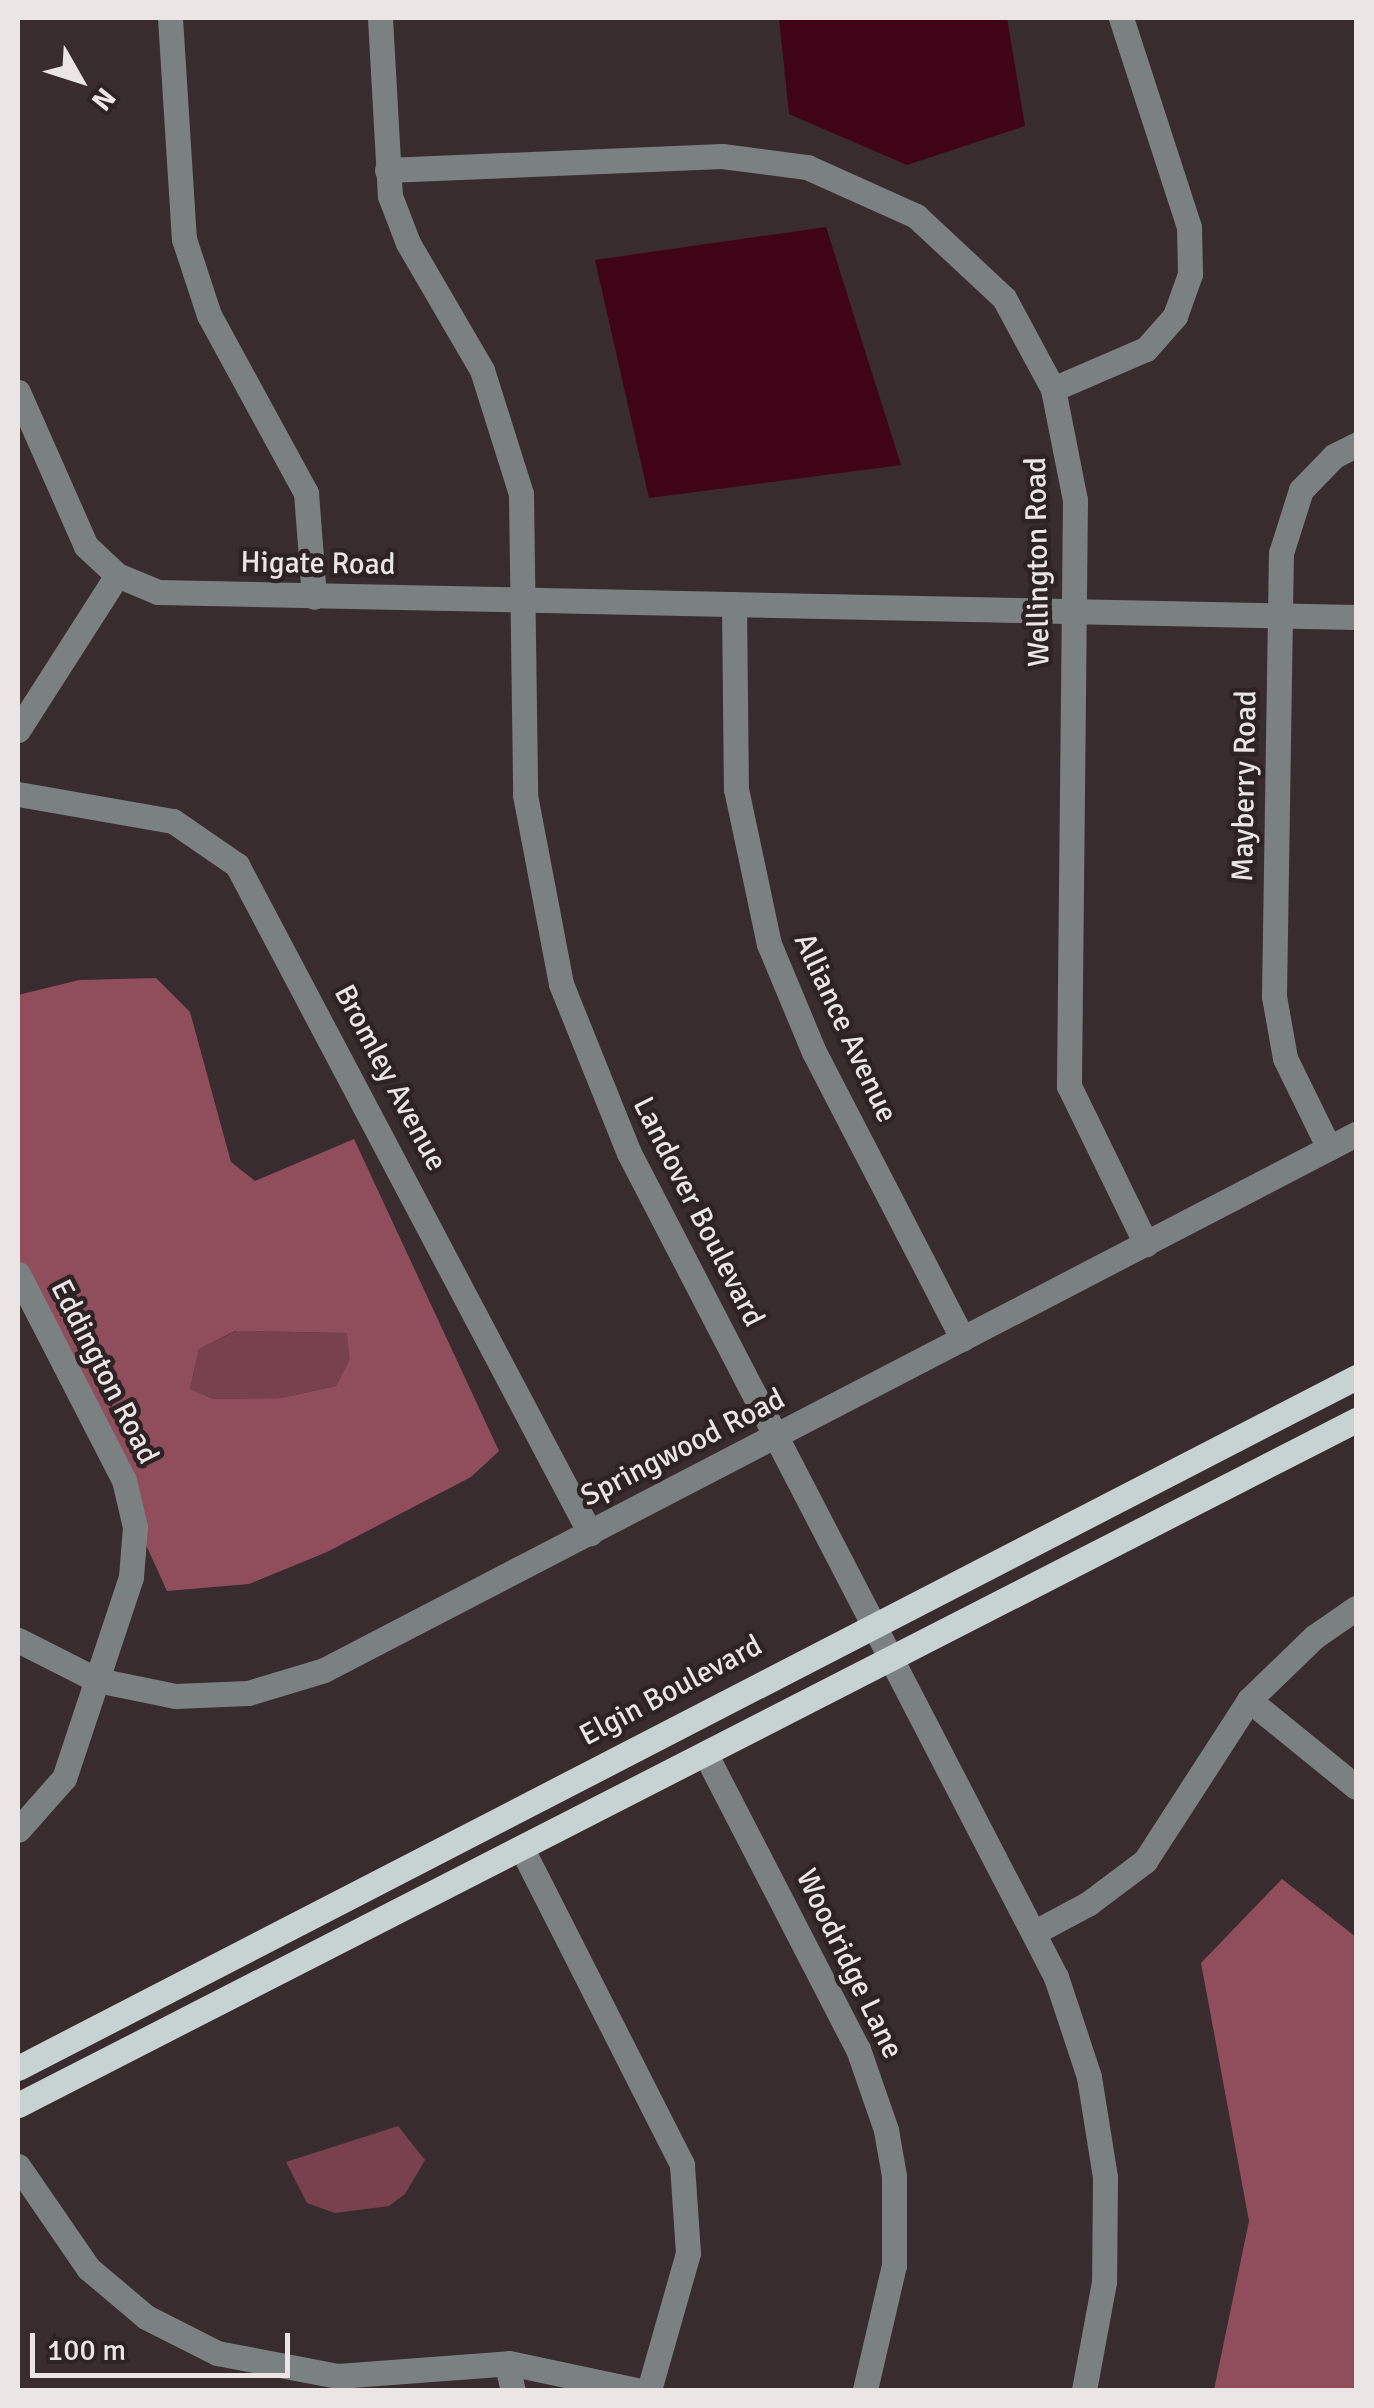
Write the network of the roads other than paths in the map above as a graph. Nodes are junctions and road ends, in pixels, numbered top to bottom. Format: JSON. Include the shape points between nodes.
{"nodes":[{"id":1,"x":170,"y":18,"type":"edge"},
{"id":2,"x":380,"y":18,"type":"edge"},
{"id":3,"x":1121,"y":18,"type":"edge"},
{"id":4,"x":387,"y":170,"type":"junction"},
{"id":5,"x":1054,"y":389,"type":"junction"},
{"id":6,"x":18,"y":392,"type":"edge"},
{"id":7,"x":1356,"y":445,"type":"edge"},
{"id":8,"x":117,"y":576,"type":"junction"},
{"id":9,"x":314,"y":596,"type":"junction"},
{"id":10,"x":524,"y":600,"type":"junction"},
{"id":11,"x":734,"y":604,"type":"junction"},
{"id":12,"x":1074,"y":611,"type":"junction"},
{"id":13,"x":1280,"y":615,"type":"junction"},
{"id":14,"x":1356,"y":617,"type":"edge"},
{"id":15,"x":18,"y":730,"type":"edge"},
{"id":16,"x":18,"y":794,"type":"edge"},
{"id":17,"x":1356,"y":1134,"type":"edge"},
{"id":18,"x":1328,"y":1148,"type":"junction"},
{"id":19,"x":1146,"y":1244,"type":"junction"},
{"id":20,"x":18,"y":1274,"type":"edge"},
{"id":21,"x":963,"y":1339,"type":"junction"},
{"id":22,"x":1356,"y":1377,"type":"edge"},
{"id":23,"x":1356,"y":1420,"type":"edge"},
{"id":24,"x":776,"y":1436,"type":"junction"},
{"id":25,"x":590,"y":1533,"type":"junction"},
{"id":26,"x":1356,"y":1608,"type":"edge"},
{"id":27,"x":874,"y":1622,"type":"junction"},
{"id":28,"x":18,"y":1640,"type":"edge"},
{"id":29,"x":892,"y":1657,"type":"junction"},
{"id":30,"x":97,"y":1680,"type":"junction"},
{"id":31,"x":1249,"y":1700,"type":"junction"},
{"id":32,"x":706,"y":1755,"type":"junction"},
{"id":33,"x":1356,"y":1787,"type":"edge"},
{"id":34,"x":18,"y":1830,"type":"edge"},
{"id":35,"x":522,"y":1849,"type":"junction"},
{"id":36,"x":1035,"y":1932,"type":"junction"},
{"id":37,"x":18,"y":2068,"type":"edge"},
{"id":38,"x":18,"y":2105,"type":"edge"},
{"id":39,"x":18,"y":2166,"type":"edge"},
{"id":40,"x":507,"y":2365,"type":"junction"},
{"id":41,"x":299,"y":2382,"type":"edge"},
{"id":42,"x":513,"y":2390,"type":"edge"},
{"id":43,"x":636,"y":2390,"type":"edge"},
{"id":44,"x":650,"y":2390,"type":"edge"},
{"id":45,"x":865,"y":2390,"type":"edge"},
{"id":46,"x":1084,"y":2390,"type":"edge"}],
"edges":[{"from":1,"to":9,"type":"street","via":[[184,240],[209,315],[306,493]]},
{"from":2,"to":4,"type":"street","name":"Landover Boulevard"},
{"from":3,"to":5,"type":"street","via":[[1188,227],[1190,274],[1175,316],[1146,349]]},
{"from":4,"to":5,"type":"street","name":"Wellington Road","via":[[722,156],[846,180],[916,216],[977,267],[1026,332]]},
{"from":4,"to":10,"type":"street","name":"Landover Boulevard","via":[[398,224],[500,410],[521,494]]},
{"from":5,"to":12,"type":"street","name":"Wellington Road","via":[[1073,473]]},
{"from":6,"to":8,"type":"street","via":[[76,530]]},
{"from":7,"to":13,"type":"street","name":"Mayberry Road","via":[[1312,475],[1290,510]]},
{"from":8,"to":9,"type":"street","name":"Higate Road","via":[[176,594]]},
{"from":8,"to":15,"type":"street"},
{"from":9,"to":10,"type":"street","name":"Higate Road"},
{"from":10,"to":11,"type":"street","name":"Higate Road"},
{"from":10,"to":24,"type":"street","name":"Landover Boulevard","via":[[525,795],[561,984],[603,1098]]},
{"from":11,"to":12,"type":"street"},
{"from":11,"to":21,"type":"street","name":"Alliance Avenue","via":[[736,789],[769,944],[814,1052]]},
{"from":12,"to":13,"type":"street"},
{"from":12,"to":19,"type":"street","name":"Wellington Road","via":[[1066,1067],[1076,1110]]},
{"from":13,"to":14,"type":"street"},
{"from":13,"to":18,"type":"street","name":"Mayberry Road","via":[[1274,996],[1285,1058]]},
{"from":16,"to":25,"type":"street","name":"Bromley Avenue","via":[[173,820],[237,865]]},
{"from":17,"to":18,"type":"street","name":"Springwood Road"},
{"from":18,"to":19,"type":"street","name":"Springwood Road"},
{"from":19,"to":21,"type":"street","name":"Springwood Road"},
{"from":20,"to":30,"type":"street","name":"Eddington Road","via":[[131,1502],[131,1577]]},
{"from":21,"to":24,"type":"street","name":"Springwood Road"},
{"from":22,"to":27,"type":"main road","name":"Elgin Boulevard"},
{"from":23,"to":29,"type":"main road"},
{"from":24,"to":25,"type":"street","name":"Springwood Road"},
{"from":24,"to":27,"type":"street","name":"Landover Boulevard"},
{"from":25,"to":30,"type":"street","name":"Springwood Road","via":[[288,1684],[175,1696]]},
{"from":26,"to":31,"type":"street","via":[[1314,1637]]},
{"from":27,"to":29,"type":"street","name":"Landover Boulevard"},
{"from":27,"to":37,"type":"main road","name":"Elgin Boulevard"},
{"from":28,"to":30,"type":"street","name":"Springwood Road"},
{"from":29,"to":32,"type":"main road"},
{"from":29,"to":36,"type":"street","name":"Landover Boulevard"},
{"from":30,"to":34,"type":"street","name":"Eddington Road","via":[[64,1778]]},
{"from":31,"to":33,"type":"street"},
{"from":31,"to":36,"type":"street","via":[[1144,1861],[1090,1903]]},
{"from":32,"to":35,"type":"main road"},
{"from":32,"to":45,"type":"street","name":"Woodridge Lane","via":[[858,2049],[886,2130],[895,2191],[894,2265]]},
{"from":35,"to":38,"type":"main road"},
{"from":35,"to":44,"type":"street","via":[[682,2165],[688,2253]]},
{"from":36,"to":46,"type":"street","name":"Landover Boulevard","via":[[1075,2028],[1105,2177],[1104,2282]]},
{"from":39,"to":41,"type":"street","via":[[61,2237],[146,2317],[217,2353]]},
{"from":40,"to":41,"type":"street"},
{"from":40,"to":42,"type":"street"},
{"from":40,"to":43,"type":"street","via":[[553,2368]]}]}
